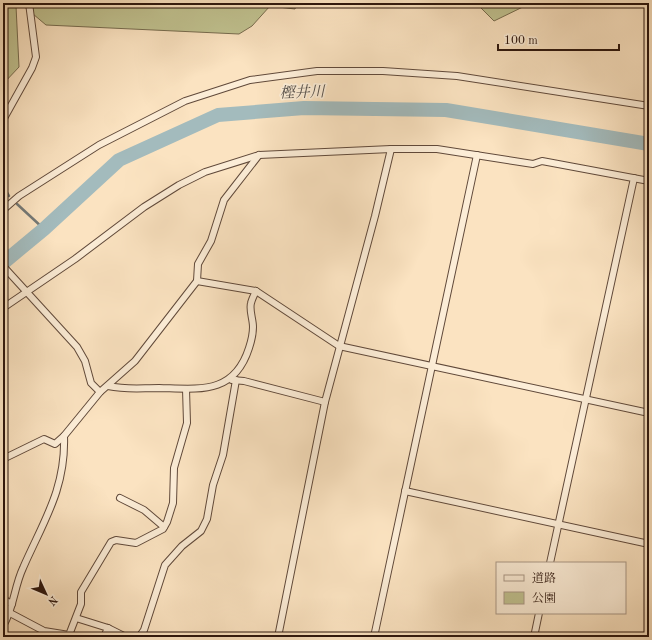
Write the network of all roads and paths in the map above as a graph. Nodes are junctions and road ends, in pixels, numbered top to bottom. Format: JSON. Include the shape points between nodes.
{"nodes":[{"id":1,"x":29,"y":3,"type":"edge"},
{"id":2,"x":649,"y":106,"type":"edge"},
{"id":3,"x":3,"y":120,"type":"edge"},
{"id":4,"x":391,"y":149,"type":"junction"},
{"id":5,"x":259,"y":155,"type":"junction"},
{"id":6,"x":477,"y":155,"type":"junction"},
{"id":7,"x":634,"y":178,"type":"junction"},
{"id":8,"x":649,"y":181,"type":"edge"},
{"id":9,"x":3,"y":210,"type":"edge"},
{"id":10,"x":3,"y":266,"type":"edge"},
{"id":11,"x":196,"y":281,"type":"junction"},
{"id":12,"x":256,"y":291,"type":"junction"},
{"id":13,"x":26,"y":294,"type":"junction"},
{"id":14,"x":3,"y":308,"type":"edge"},
{"id":15,"x":339,"y":346,"type":"junction"},
{"id":16,"x":432,"y":367,"type":"junction"},
{"id":17,"x":232,"y":380,"type":"junction"},
{"id":18,"x":108,"y":386,"type":"junction"},
{"id":19,"x":186,"y":389,"type":"junction"},
{"id":20,"x":100,"y":392,"type":"junction"},
{"id":21,"x":585,"y":399,"type":"junction"},
{"id":22,"x":324,"y":402,"type":"junction"},
{"id":23,"x":649,"y":413,"type":"edge"},
{"id":24,"x":64,"y":436,"type":"junction"},
{"id":25,"x":3,"y":459,"type":"edge"},
{"id":26,"x":405,"y":492,"type":"junction"},
{"id":27,"x":120,"y":498,"type":"dead end"},
{"id":28,"x":558,"y":524,"type":"junction"},
{"id":29,"x":164,"y":526,"type":"junction"},
{"id":30,"x":649,"y":544,"type":"edge"},
{"id":31,"x":550,"y":562,"type":"edge"},
{"id":32,"x":3,"y":599,"type":"edge"},
{"id":33,"x":12,"y":604,"type":"junction"},
{"id":34,"x":10,"y":614,"type":"junction"},
{"id":35,"x":539,"y":614,"type":"edge"},
{"id":36,"x":76,"y":618,"type":"junction"},
{"id":37,"x":3,"y":626,"type":"edge"},
{"id":38,"x":108,"y":628,"type":"junction"},
{"id":39,"x":104,"y":637,"type":"edge"},
{"id":40,"x":126,"y":637,"type":"edge"},
{"id":41,"x":139,"y":637,"type":"edge"},
{"id":42,"x":278,"y":637,"type":"edge"},
{"id":43,"x":374,"y":637,"type":"edge"},
{"id":44,"x":534,"y":637,"type":"edge"}],
"edges":[{"from":1,"to":3,"type":"street","via":[[36,57]]},
{"from":2,"to":9,"type":"street","via":[[457,76],[383,71],[317,72],[250,80],[185,101],[99,145],[19,196]]},
{"from":4,"to":5,"type":"street"},
{"from":4,"to":6,"type":"street","via":[[437,149]]},
{"from":4,"to":15,"type":"street"},
{"from":5,"to":11,"type":"street","via":[[224,200],[211,241],[198,264]]},
{"from":5,"to":13,"type":"street","via":[[205,172],[179,185],[144,207]]},
{"from":6,"to":7,"type":"street","via":[[533,164],[542,162]]},
{"from":6,"to":16,"type":"street"},
{"from":7,"to":8,"type":"street"},
{"from":7,"to":21,"type":"street"},
{"from":10,"to":13,"type":"street"},
{"from":11,"to":12,"type":"street"},
{"from":11,"to":18,"type":"street","via":[[135,361]]},
{"from":12,"to":15,"type":"street"},
{"from":12,"to":17,"type":"street","via":[[251,303],[253,328],[249,348]]},
{"from":13,"to":14,"type":"street"},
{"from":13,"to":20,"type":"street","via":[[76,348],[85,361],[91,382]]},
{"from":15,"to":16,"type":"street"},
{"from":15,"to":22,"type":"street"},
{"from":16,"to":21,"type":"street"},
{"from":16,"to":26,"type":"street"},
{"from":17,"to":19,"type":"street","via":[[214,388]]},
{"from":17,"to":22,"type":"street"},
{"from":17,"to":41,"type":"street","via":[[223,454],[213,486],[207,519],[201,531],[165,564],[144,630]]},
{"from":18,"to":19,"type":"street","via":[[127,390]]},
{"from":18,"to":20,"type":"street"},
{"from":19,"to":29,"type":"street","via":[[186,432],[174,468],[171,513]]},
{"from":20,"to":24,"type":"street"},
{"from":21,"to":23,"type":"street"},
{"from":21,"to":28,"type":"street"},
{"from":22,"to":42,"type":"street"},
{"from":24,"to":25,"type":"street","via":[[55,444],[44,439]]},
{"from":24,"to":33,"type":"street","via":[[65,456],[58,492],[22,570]]},
{"from":26,"to":28,"type":"street"},
{"from":26,"to":43,"type":"street"},
{"from":27,"to":29,"type":"street","via":[[144,510]]},
{"from":28,"to":30,"type":"street"},
{"from":28,"to":31,"type":"street"},
{"from":29,"to":36,"type":"street","via":[[136,543],[116,540],[111,542],[81,592],[81,604]]},
{"from":32,"to":33,"type":"street"},
{"from":33,"to":34,"type":"street"},
{"from":34,"to":36,"type":"street","via":[[44,631],[69,635]]},
{"from":34,"to":37,"type":"street"},
{"from":35,"to":44,"type":"street"},
{"from":36,"to":38,"type":"street"},
{"from":38,"to":39,"type":"street"},
{"from":38,"to":40,"type":"street"}]}
